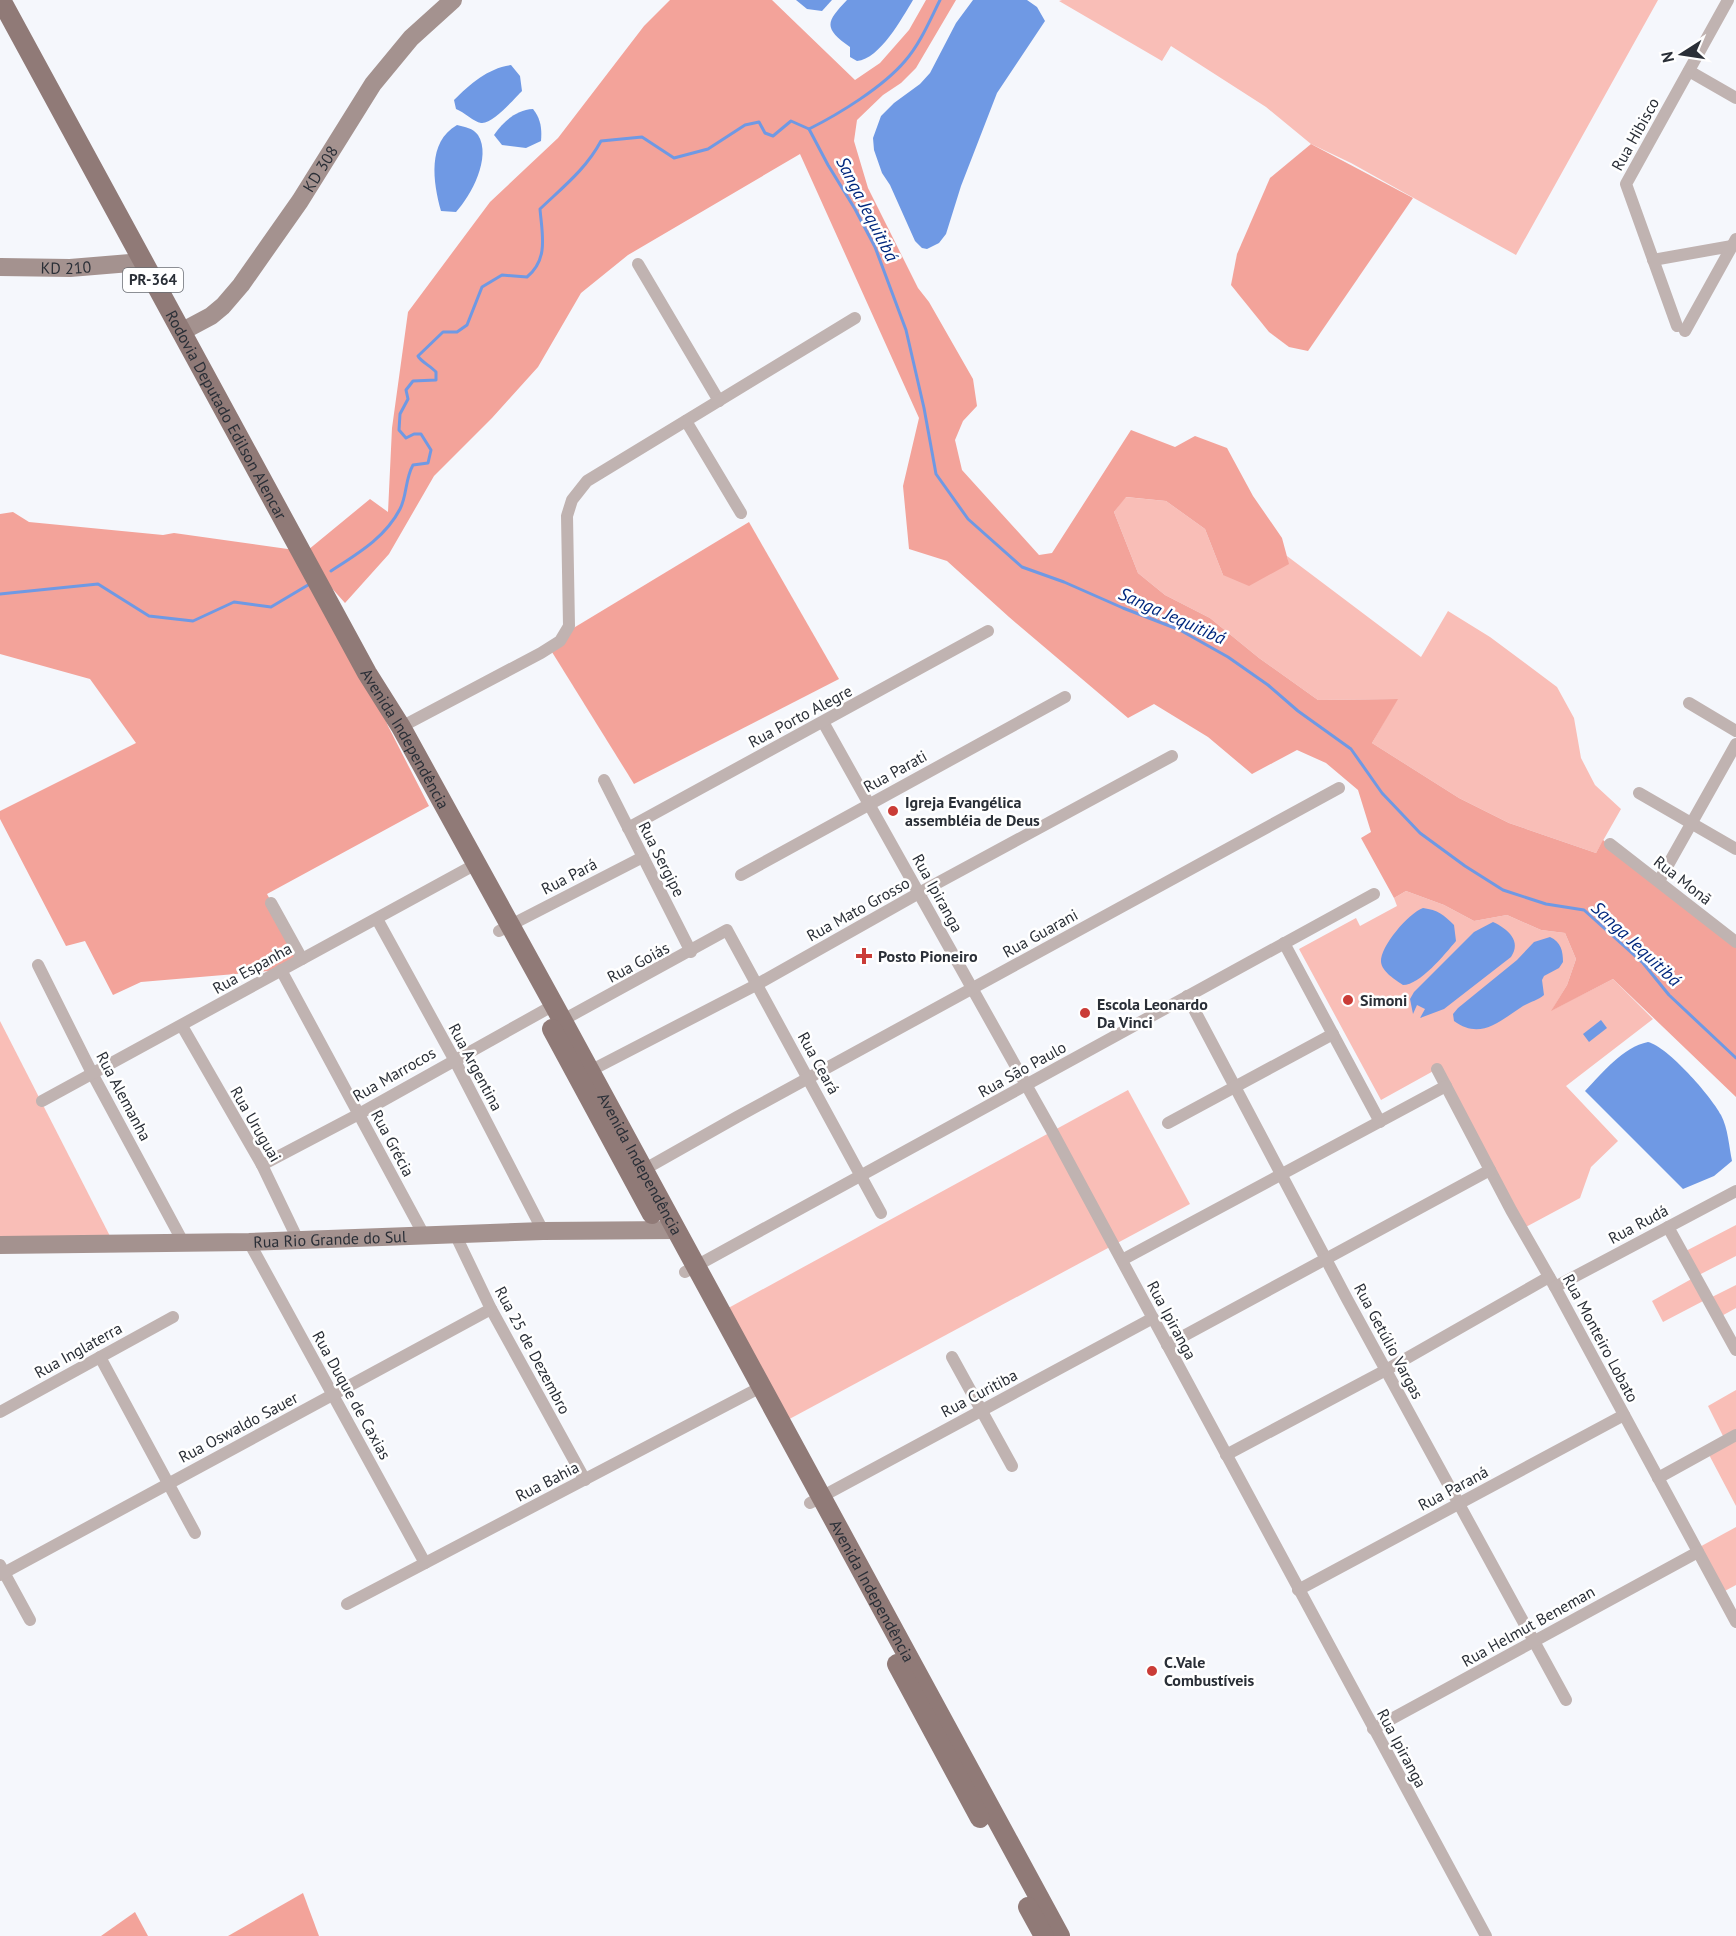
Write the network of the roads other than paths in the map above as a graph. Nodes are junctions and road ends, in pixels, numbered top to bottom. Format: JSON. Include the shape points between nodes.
{"nodes":[{"id":1,"x":0,"y":0,"type":"edge"},
{"id":2,"x":453,"y":0,"type":"edge"},
{"id":3,"x":1728,"y":0,"type":"edge"},
{"id":4,"x":1689,"y":71,"type":"junction"},
{"id":5,"x":1736,"y":98,"type":"edge"},
{"id":6,"x":1734,"y":243,"type":"edge"},
{"id":7,"x":1653,"y":260,"type":"junction"},
{"id":8,"x":137,"y":262,"type":"junction"},
{"id":9,"x":638,"y":264,"type":"dead end"},
{"id":10,"x":0,"y":267,"type":"edge"},
{"id":11,"x":855,"y":318,"type":"dead end"},
{"id":12,"x":181,"y":332,"type":"junction"},
{"id":13,"x":718,"y":401,"type":"junction"},
{"id":14,"x":686,"y":421,"type":"junction"},
{"id":15,"x":741,"y":513,"type":"dead end"},
{"id":16,"x":988,"y":631,"type":"dead end"},
{"id":17,"x":367,"y":673,"type":"junction"},
{"id":18,"x":1065,"y":697,"type":"dead end"},
{"id":19,"x":1689,"y":703,"type":"dead end"},
{"id":20,"x":824,"y":722,"type":"junction"},
{"id":21,"x":401,"y":727,"type":"junction"},
{"id":22,"x":1736,"y":730,"type":"edge"},
{"id":23,"x":1736,"y":744,"type":"edge"},
{"id":24,"x":1172,"y":756,"type":"dead end"},
{"id":25,"x":604,"y":780,"type":"dead end"},
{"id":26,"x":1339,"y":788,"type":"dead end"},
{"id":27,"x":1639,"y":793,"type":"dead end"},
{"id":28,"x":869,"y":804,"type":"junction"},
{"id":29,"x":1691,"y":824,"type":"junction"},
{"id":30,"x":628,"y":828,"type":"junction"},
{"id":31,"x":455,"y":840,"type":"junction"},
{"id":32,"x":1610,"y":844,"type":"dead end"},
{"id":33,"x":1736,"y":849,"type":"edge"},
{"id":34,"x":643,"y":857,"type":"junction"},
{"id":35,"x":471,"y":867,"type":"junction"},
{"id":36,"x":741,"y":875,"type":"dead end"},
{"id":37,"x":1659,"y":881,"type":"junction"},
{"id":38,"x":919,"y":893,"type":"junction"},
{"id":39,"x":1374,"y":894,"type":"dead end"},
{"id":40,"x":271,"y":903,"type":"dead end"},
{"id":41,"x":377,"y":919,"type":"junction"},
{"id":42,"x":504,"y":928,"type":"junction"},
{"id":43,"x":728,"y":930,"type":"joint"},
{"id":44,"x":1736,"y":942,"type":"edge"},
{"id":45,"x":1284,"y":943,"type":"junction"},
{"id":46,"x":691,"y":952,"type":"junction"},
{"id":47,"x":302,"y":959,"type":"junction"},
{"id":48,"x":38,"y":965,"type":"dead end"},
{"id":49,"x":281,"y":970,"type":"junction"},
{"id":50,"x":756,"y":985,"type":"junction"},
{"id":51,"x":973,"y":989,"type":"junction"},
{"id":52,"x":1187,"y":996,"type":"junction"},
{"id":53,"x":553,"y":1012,"type":"junction"},
{"id":54,"x":182,"y":1026,"type":"junction"},
{"id":55,"x":1333,"y":1034,"type":"junction"},
{"id":56,"x":454,"y":1059,"type":"junction"},
{"id":57,"x":1437,"y":1069,"type":"dead end"},
{"id":58,"x":93,"y":1075,"type":"junction"},
{"id":59,"x":584,"y":1075,"type":"junction"},
{"id":60,"x":810,"y":1078,"type":"junction"},
{"id":61,"x":1027,"y":1086,"type":"junction"},
{"id":62,"x":1446,"y":1086,"type":"junction"},
{"id":63,"x":1235,"y":1087,"type":"junction"},
{"id":64,"x":42,"y":1101,"type":"dead end"},
{"id":65,"x":358,"y":1114,"type":"junction"},
{"id":66,"x":1380,"y":1122,"type":"junction"},
{"id":67,"x":1168,"y":1123,"type":"dead end"},
{"id":68,"x":262,"y":1165,"type":"junction"},
{"id":69,"x":1490,"y":1170,"type":"junction"},
{"id":70,"x":638,"y":1174,"type":"junction"},
{"id":71,"x":1282,"y":1174,"type":"junction"},
{"id":72,"x":862,"y":1176,"type":"junction"},
{"id":73,"x":1736,"y":1191,"type":"edge"},
{"id":74,"x":881,"y":1213,"type":"dead end"},
{"id":75,"x":1668,"y":1227,"type":"junction"},
{"id":76,"x":668,"y":1230,"type":"junction"},
{"id":77,"x":543,"y":1231,"type":"junction"},
{"id":78,"x":455,"y":1234,"type":"junction"},
{"id":79,"x":425,"y":1237,"type":"junction"},
{"id":80,"x":298,"y":1240,"type":"junction"},
{"id":81,"x":183,"y":1242,"type":"junction"},
{"id":82,"x":249,"y":1242,"type":"junction"},
{"id":83,"x":0,"y":1245,"type":"edge"},
{"id":84,"x":1327,"y":1258,"type":"junction"},
{"id":85,"x":1122,"y":1260,"type":"junction"},
{"id":86,"x":690,"y":1269,"type":"junction"},
{"id":87,"x":1552,"y":1282,"type":"junction"},
{"id":88,"x":491,"y":1309,"type":"junction"},
{"id":89,"x":173,"y":1317,"type":"dead end"},
{"id":90,"x":1153,"y":1318,"type":"junction"},
{"id":91,"x":1167,"y":1345,"type":"junction"},
{"id":92,"x":1736,"y":1350,"type":"edge"},
{"id":93,"x":100,"y":1357,"type":"junction"},
{"id":94,"x":952,"y":1358,"type":"dead end"},
{"id":95,"x":1386,"y":1370,"type":"junction"},
{"id":96,"x":756,"y":1390,"type":"junction"},
{"id":97,"x":334,"y":1394,"type":"junction"},
{"id":98,"x":982,"y":1411,"type":"junction"},
{"id":99,"x":0,"y":1412,"type":"edge"},
{"id":100,"x":1624,"y":1415,"type":"junction"},
{"id":101,"x":1736,"y":1435,"type":"edge"},
{"id":102,"x":1226,"y":1455,"type":"junction"},
{"id":103,"x":1012,"y":1466,"type":"dead end"},
{"id":104,"x":1658,"y":1478,"type":"junction"},
{"id":105,"x":585,"y":1480,"type":"junction"},
{"id":106,"x":168,"y":1483,"type":"junction"},
{"id":107,"x":816,"y":1500,"type":"junction"},
{"id":108,"x":1459,"y":1504,"type":"junction"},
{"id":109,"x":195,"y":1533,"type":"dead end"},
{"id":110,"x":844,"y":1552,"type":"junction"},
{"id":111,"x":1698,"y":1552,"type":"junction"},
{"id":112,"x":425,"y":1563,"type":"junction"},
{"id":113,"x":1,"y":1571,"type":"edge"},
{"id":114,"x":1298,"y":1590,"type":"junction"},
{"id":115,"x":347,"y":1604,"type":"dead end"},
{"id":116,"x":30,"y":1620,"type":"dead end"},
{"id":117,"x":1736,"y":1622,"type":"edge"},
{"id":118,"x":1534,"y":1641,"type":"junction"},
{"id":119,"x":1566,"y":1700,"type":"dead end"},
{"id":120,"x":1373,"y":1729,"type":"junction"},
{"id":121,"x":1044,"y":1936,"type":"edge"},
{"id":122,"x":1060,"y":1936,"type":"edge"},
{"id":123,"x":1486,"y":1936,"type":"edge"}],
"edges":[{"from":1,"to":8,"type":"main road","name":"Rodovia Deputado Edilson Alencar","number":"PR-364"},
{"from":2,"to":12,"type":"street","name":"KD 308","number":"KD 308","via":[[411,38],[373,84],[300,201],[241,285],[211,316]]},
{"from":3,"to":4,"type":"street","name":"Rua Hibisco"},
{"from":4,"to":5,"type":"street"},
{"from":4,"to":7,"type":"street","name":"Rua Hibisco","via":[[1626,184]]},
{"from":6,"to":7,"type":"street"},
{"from":6,"to":7,"type":"street","name":"Rua Hibisco","via":[[1681,329]]},
{"from":8,"to":10,"type":"street","name":"KD 210","number":"KD 210","via":[[70,268]]},
{"from":8,"to":12,"type":"main road","name":"Rodovia Deputado Edilson Alencar","number":"PR-364"},
{"from":9,"to":13,"type":"street"},
{"from":11,"to":13,"type":"street"},
{"from":12,"to":17,"type":"main road","name":"Rodovia Deputado Edilson Alencar","number":"PR-364"},
{"from":13,"to":14,"type":"street"},
{"from":14,"to":15,"type":"street"},
{"from":14,"to":21,"type":"street","via":[[587,481],[572,500],[567,516],[569,626],[561,640]]},
{"from":16,"to":20,"type":"street","name":"Rua Porto Alegre"},
{"from":17,"to":21,"type":"main road","name":"Avenida Independência"},
{"from":17,"to":31,"type":"main road","name":"Avenida Independência","via":[[388,726]]},
{"from":18,"to":28,"type":"street","name":"Rua Parati"},
{"from":19,"to":22,"type":"street"},
{"from":20,"to":28,"type":"street","name":"Rua Ipiranga"},
{"from":20,"to":30,"type":"street","name":"Rua Porto Alegre"},
{"from":21,"to":31,"type":"main road","name":"Avenida Independência"},
{"from":23,"to":29,"type":"street"},
{"from":24,"to":38,"type":"street","name":"Rua Mato Grosso"},
{"from":25,"to":30,"type":"street","name":"Rua Sergipe"},
{"from":26,"to":51,"type":"street","name":"Rua Guarani"},
{"from":27,"to":29,"type":"street"},
{"from":28,"to":36,"type":"street","name":"Rua Parati"},
{"from":28,"to":38,"type":"street","name":"Rua Ipiranga"},
{"from":29,"to":33,"type":"street"},
{"from":29,"to":37,"type":"street"},
{"from":30,"to":34,"type":"street","name":"Rua Sergipe"},
{"from":31,"to":35,"type":"main road","name":"Avenida Independência"},
{"from":32,"to":37,"type":"street","name":"Rua Monã"},
{"from":34,"to":42,"type":"street","name":"Rua Pará"},
{"from":34,"to":46,"type":"street","name":"Rua Sergipe"},
{"from":35,"to":41,"type":"street","name":"Rua Espanha"},
{"from":35,"to":42,"type":"main road","name":"Avenida Independência"},
{"from":37,"to":44,"type":"street","name":"Rua Monã"},
{"from":38,"to":50,"type":"street","name":"Rua Mato Grosso"},
{"from":38,"to":51,"type":"street","name":"Rua Ipiranga"},
{"from":39,"to":45,"type":"street","name":"Rua São Paulo"},
{"from":40,"to":47,"type":"street"},
{"from":41,"to":47,"type":"street","name":"Rua Espanha"},
{"from":41,"to":56,"type":"street","name":"Rua Argentina"},
{"from":42,"to":53,"type":"main road","name":"Avenida Independência"},
{"from":43,"to":46,"type":"street","name":"Rua Goiás"},
{"from":43,"to":50,"type":"street","name":"Rua Ceará"},
{"from":45,"to":52,"type":"street","name":"Rua São Paulo"},
{"from":45,"to":55,"type":"street"},
{"from":46,"to":53,"type":"street","name":"Rua Goiás"},
{"from":47,"to":49,"type":"street","name":"Rua Espanha"},
{"from":48,"to":58,"type":"street","name":"Rua Alemanha"},
{"from":49,"to":54,"type":"street","name":"Rua Espanha"},
{"from":49,"to":65,"type":"street","name":"Rua Grécia"},
{"from":50,"to":59,"type":"street","name":"Rua Mato Grosso"},
{"from":50,"to":60,"type":"street","name":"Rua Ceará"},
{"from":51,"to":60,"type":"street","name":"Rua Guarani"},
{"from":51,"to":61,"type":"street","name":"Rua Ipiranga"},
{"from":52,"to":61,"type":"street","name":"Rua São Paulo"},
{"from":52,"to":63,"type":"street","name":"Rua Getúlio Vargas"},
{"from":53,"to":56,"type":"street","name":"Rua Marrocos"},
{"from":53,"to":59,"type":"main road","name":"Avenida Independência"},
{"from":54,"to":58,"type":"street","name":"Rua Espanha"},
{"from":54,"to":68,"type":"street","name":"Rua Uruguai"},
{"from":55,"to":63,"type":"street"},
{"from":55,"to":66,"type":"street"},
{"from":56,"to":65,"type":"street","name":"Rua Marrocos"},
{"from":56,"to":77,"type":"street","name":"Rua Argentina"},
{"from":57,"to":62,"type":"street","name":"Rua Monteiro Lobato"},
{"from":58,"to":64,"type":"street","name":"Rua Espanha"},
{"from":58,"to":81,"type":"street","name":"Rua Alemanha"},
{"from":59,"to":70,"type":"main road","name":"Avenida Independência"},
{"from":60,"to":70,"type":"street","name":"Rua Guarani"},
{"from":60,"to":72,"type":"street","name":"Rua Ceará"},
{"from":61,"to":72,"type":"street","name":"Rua São Paulo"},
{"from":61,"to":85,"type":"street","name":"Rua Ipiranga"},
{"from":62,"to":66,"type":"street"},
{"from":62,"to":69,"type":"street","name":"Rua Monteiro Lobato"},
{"from":63,"to":67,"type":"street"},
{"from":63,"to":71,"type":"street","name":"Rua Getúlio Vargas"},
{"from":65,"to":68,"type":"street","name":"Rua Marrocos"},
{"from":65,"to":79,"type":"street","name":"Rua Grécia"},
{"from":66,"to":71,"type":"street"},
{"from":68,"to":80,"type":"street","name":"Rua Uruguai"},
{"from":69,"to":84,"type":"street"},
{"from":69,"to":87,"type":"street","name":"Rua Monteiro Lobato"},
{"from":70,"to":76,"type":"main road","name":"Avenida Independência"},
{"from":71,"to":84,"type":"street","name":"Rua Getúlio Vargas"},
{"from":71,"to":85,"type":"street"},
{"from":72,"to":74,"type":"street","name":"Rua Ceará"},
{"from":72,"to":86,"type":"street","name":"Rua São Paulo"},
{"from":73,"to":75,"type":"street","name":"Rua Rudá"},
{"from":75,"to":87,"type":"street","name":"Rua Rudá"},
{"from":75,"to":92,"type":"street"},
{"from":76,"to":77,"type":"street","name":"Rua Rio Grande do Sul"},
{"from":76,"to":86,"type":"main road","name":"Avenida Independência"},
{"from":77,"to":78,"type":"street","name":"Rua Rio Grande do Sul"},
{"from":78,"to":79,"type":"street","name":"Rua Rio Grande do Sul"},
{"from":78,"to":88,"type":"street","name":"Rua 25 de Dezembro"},
{"from":79,"to":80,"type":"street","name":"Rua Rio Grande do Sul"},
{"from":80,"to":82,"type":"street","name":"Rua Rio Grande do Sul"},
{"from":81,"to":82,"type":"street","name":"Rua Rio Grande do Sul"},
{"from":81,"to":83,"type":"street","name":"Rua Rio Grande do Sul"},
{"from":82,"to":97,"type":"street","name":"Rua Duque de Caxias"},
{"from":84,"to":91,"type":"street"},
{"from":84,"to":95,"type":"street","name":"Rua Getúlio Vargas"},
{"from":85,"to":90,"type":"street","name":"Rua Ipiranga"},
{"from":86,"to":96,"type":"main road","name":"Avenida Independência"},
{"from":87,"to":95,"type":"street","name":"Rua Rudá"},
{"from":87,"to":100,"type":"street","name":"Rua Monteiro Lobato"},
{"from":88,"to":97,"type":"street","name":"Rua Oswaldo Sauer"},
{"from":88,"to":105,"type":"street","name":"Rua 25 de Dezembro"},
{"from":89,"to":93,"type":"street","name":"Rua Inglaterra"},
{"from":90,"to":91,"type":"street","name":"Rua Ipiranga"},
{"from":90,"to":98,"type":"street","name":"Rua Curitiba"},
{"from":91,"to":102,"type":"street","name":"Rua Ipiranga"},
{"from":93,"to":99,"type":"street","name":"Rua Inglaterra"},
{"from":93,"to":106,"type":"street"},
{"from":94,"to":98,"type":"street"},
{"from":95,"to":102,"type":"street","name":"Rua Rudá"},
{"from":95,"to":108,"type":"street","name":"Rua Getúlio Vargas"},
{"from":96,"to":105,"type":"street","name":"Rua Bahia"},
{"from":96,"to":107,"type":"main road","name":"Avenida Independência"},
{"from":97,"to":106,"type":"street","name":"Rua Oswaldo Sauer"},
{"from":97,"to":112,"type":"street","name":"Rua Duque de Caxias"},
{"from":98,"to":103,"type":"street"},
{"from":98,"to":107,"type":"street","name":"Rua Curitiba"},
{"from":100,"to":104,"type":"street","name":"Rua Monteiro Lobato"},
{"from":100,"to":108,"type":"street","name":"Rua Paraná"},
{"from":101,"to":104,"type":"street"},
{"from":102,"to":114,"type":"street","name":"Rua Ipiranga"},
{"from":104,"to":111,"type":"street","name":"Rua Monteiro Lobato"},
{"from":105,"to":112,"type":"street","name":"Rua Bahia"},
{"from":106,"to":109,"type":"street"},
{"from":106,"to":113,"type":"street","name":"Rua Oswaldo Sauer"},
{"from":107,"to":110,"type":"main road","name":"Avenida Independência"},
{"from":108,"to":114,"type":"street","name":"Rua Paraná"},
{"from":108,"to":118,"type":"street","name":"Rua Getúlio Vargas"},
{"from":110,"to":121,"type":"main road","name":"Avenida Independência"},
{"from":110,"to":122,"type":"main road","name":"Avenida Independência"},
{"from":111,"to":117,"type":"street","name":"Rua Monteiro Lobato"},
{"from":111,"to":118,"type":"street","name":"Rua Helmut Beneman"},
{"from":112,"to":115,"type":"street","name":"Rua Bahia"},
{"from":113,"to":116,"type":"street"},
{"from":114,"to":120,"type":"street","name":"Rua Ipiranga"},
{"from":118,"to":119,"type":"street","name":"Rua Getúlio Vargas"},
{"from":118,"to":120,"type":"street","name":"Rua Helmut Beneman"},
{"from":120,"to":123,"type":"street","name":"Rua Ipiranga"}]}
